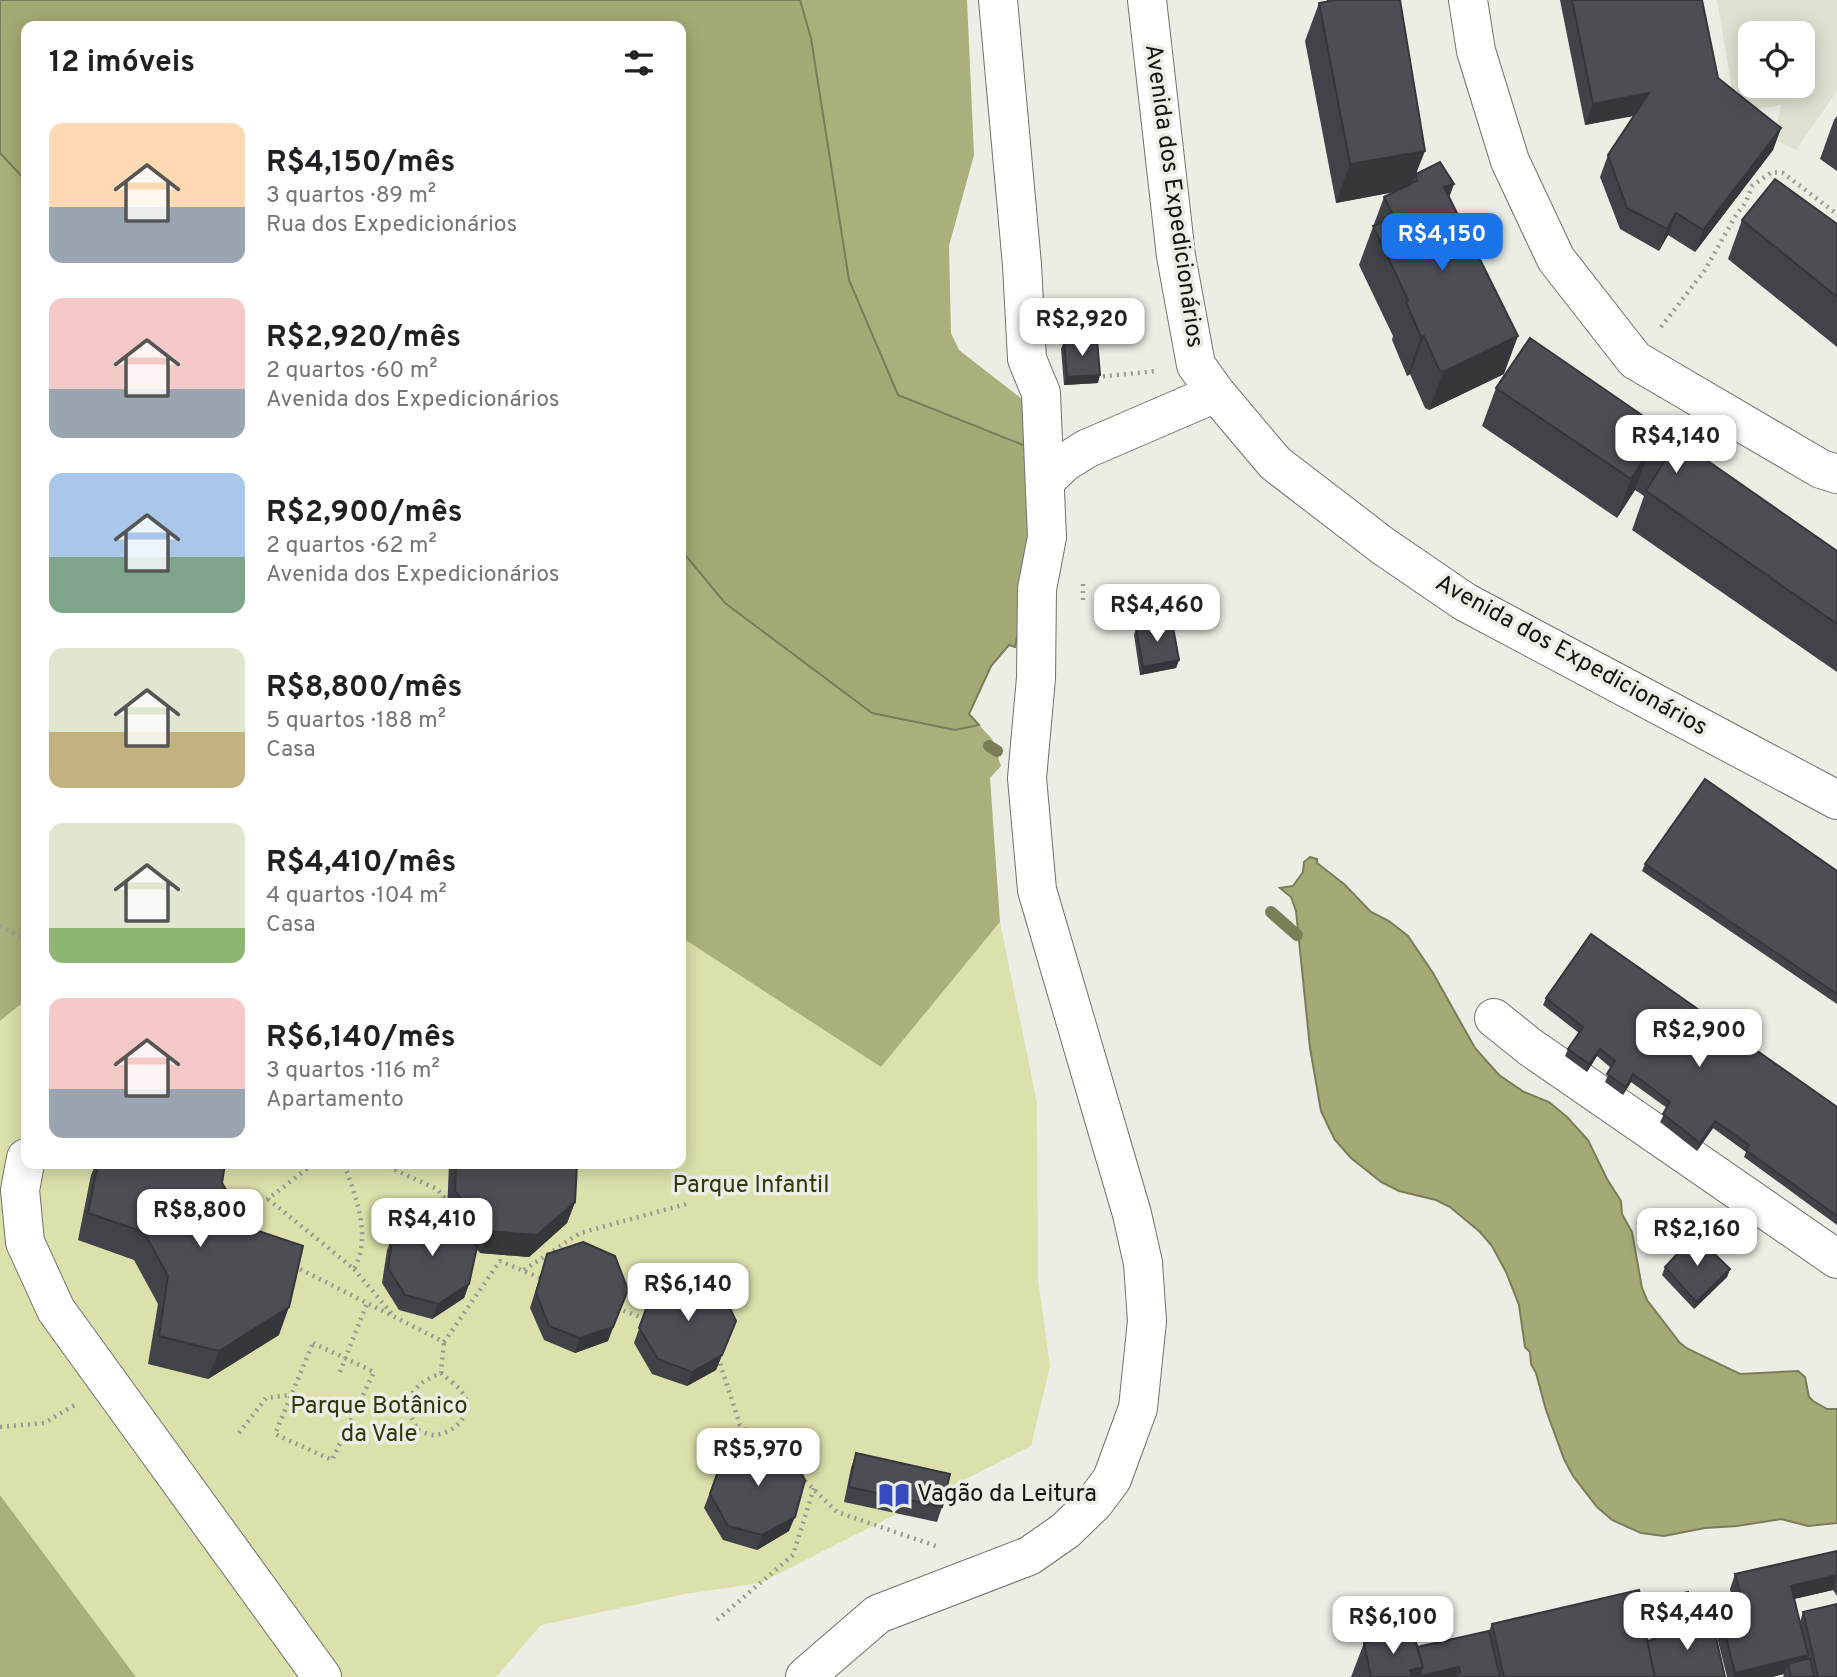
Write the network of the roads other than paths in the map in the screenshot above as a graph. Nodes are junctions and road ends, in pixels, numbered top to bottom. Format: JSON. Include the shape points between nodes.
{"nodes":[{"id":1,"x":998,"y":0,"type":"edge"},
{"id":2,"x":1147,"y":0,"type":"edge"},
{"id":3,"x":1468,"y":0,"type":"edge"},
{"id":4,"x":1206,"y":379,"type":"junction"},
{"id":5,"x":1837,"y":474,"type":"edge"},
{"id":6,"x":1045,"y":481,"type":"junction"},
{"id":7,"x":1837,"y":800,"type":"edge"},
{"id":8,"x":1494,"y":1018,"type":"dead end"},
{"id":9,"x":24,"y":1169,"type":"edge"},
{"id":10,"x":1837,"y":1259,"type":"edge"},
{"id":11,"x":322,"y":1677,"type":"edge"},
{"id":12,"x":805,"y":1677,"type":"edge"}],
"edges":[{"from":1,"to":6,"type":"street","via":[[1027,359],[1041,393]]},
{"from":2,"to":4,"type":"street","name":"Avenida dos Expedicionários","via":[[1176,256]]},
{"from":3,"to":5,"type":"street","via":[[1475,51],[1510,161],[1556,259],[1635,360]]},
{"from":4,"to":6,"type":"street","via":[[1086,449]]},
{"from":4,"to":7,"type":"street","name":"Avenida dos Expedicionários","via":[[1275,463],[1465,602]]},
{"from":6,"to":12,"type":"street","via":[[1047,537],[1037,589],[1036,678],[1027,778],[1037,890],[1143,1263],[1147,1321],[1138,1408],[1112,1479],[1065,1531],[1029,1556],[878,1614]]},
{"from":8,"to":10,"type":"street"},
{"from":9,"to":11,"type":"street","via":[[20,1191],[25,1242],[56,1310]]}]}
